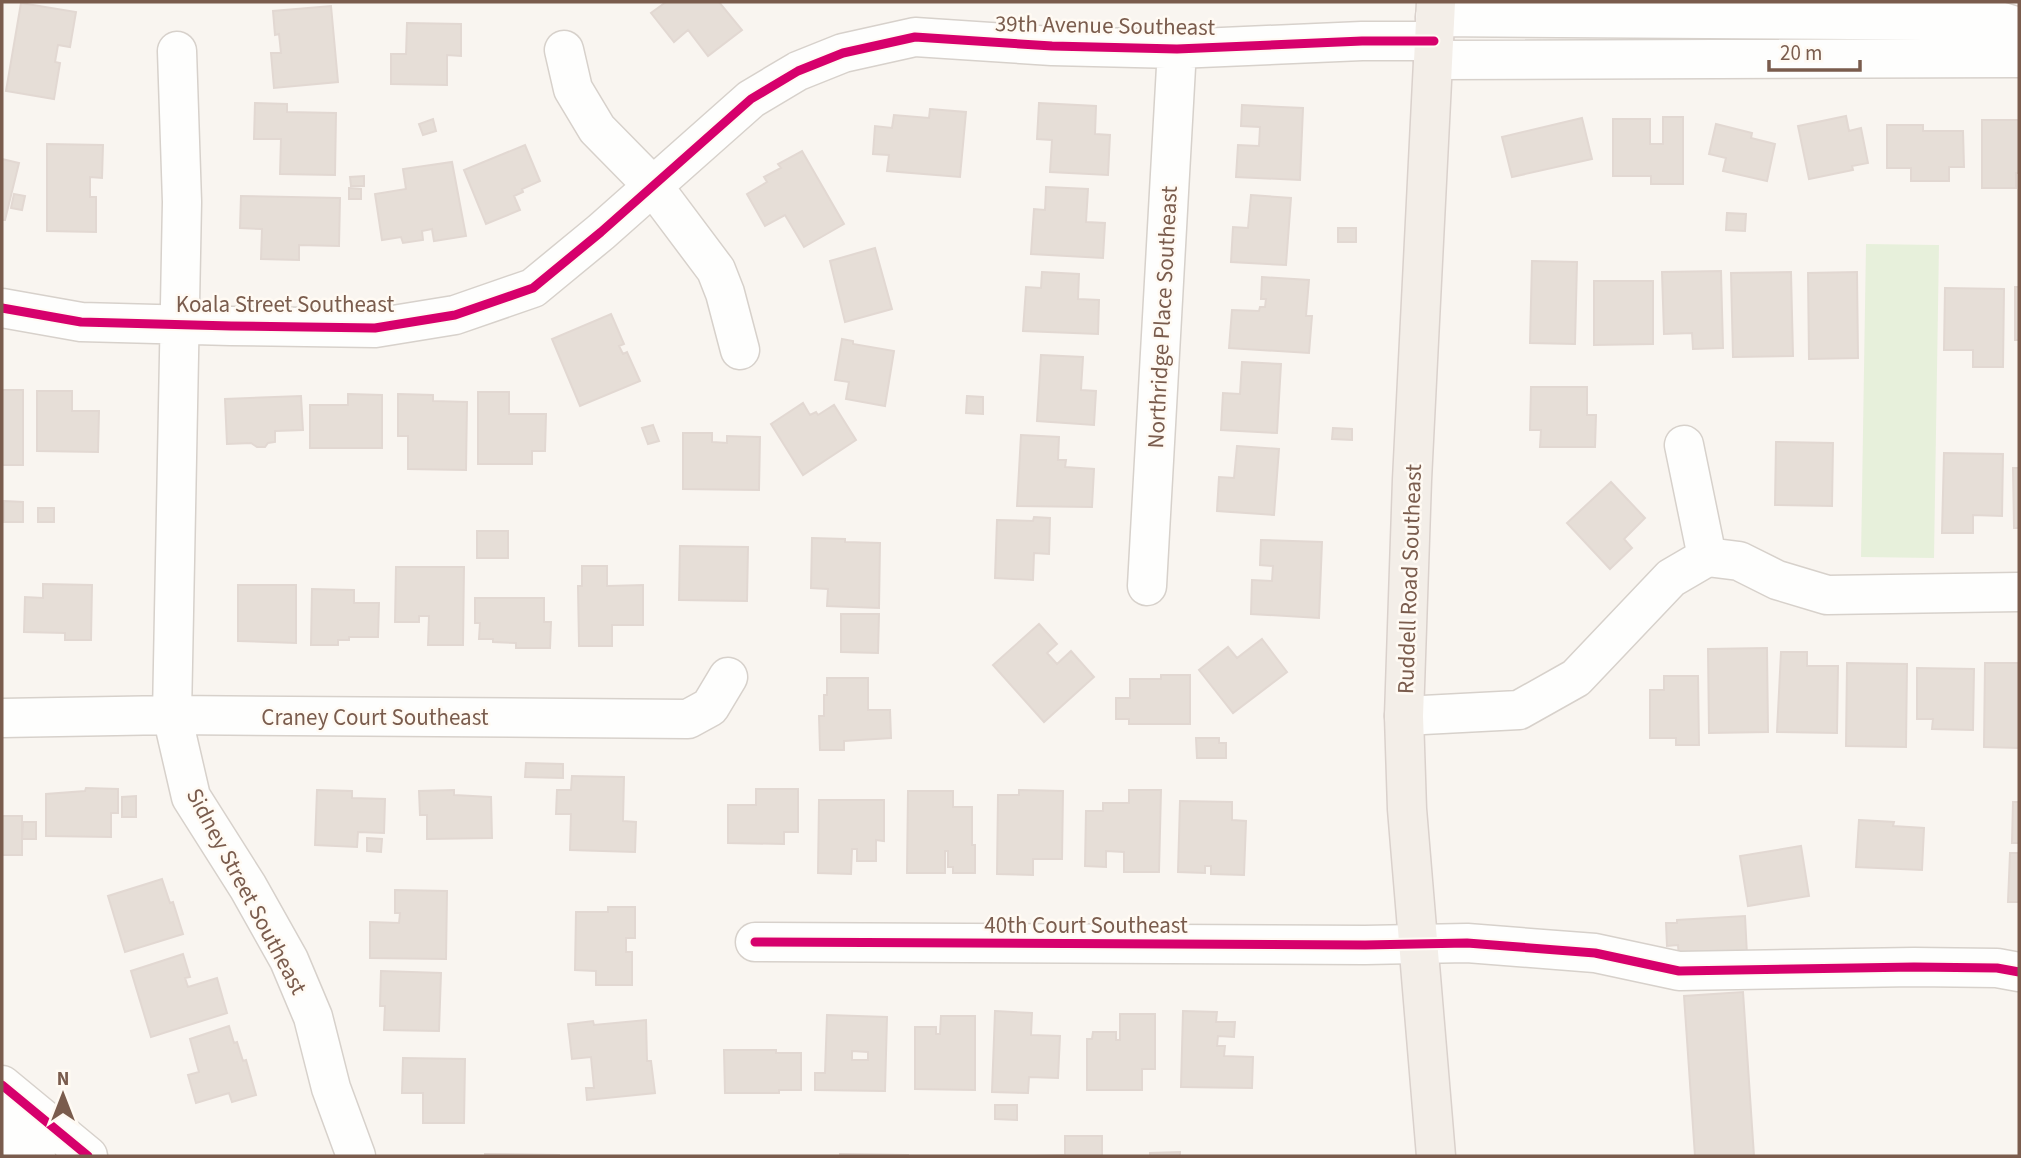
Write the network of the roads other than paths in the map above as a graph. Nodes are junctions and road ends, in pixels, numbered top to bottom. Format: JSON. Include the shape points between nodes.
{"nodes":[{"id":1,"x":2019,"y":27,"type":"edge"},
{"id":2,"x":1434,"y":30,"type":"edge"},
{"id":3,"x":1177,"y":49,"type":"junction"},
{"id":4,"x":564,"y":50,"type":"dead end"},
{"id":5,"x":177,"y":51,"type":"dead end"},
{"id":6,"x":2019,"y":58,"type":"edge"},
{"id":7,"x":653,"y":186,"type":"junction"},
{"id":8,"x":2,"y":308,"type":"edge"},
{"id":9,"x":180,"y":324,"type":"junction"},
{"id":10,"x":740,"y":350,"type":"dead end"},
{"id":11,"x":1684,"y":445,"type":"dead end"},
{"id":12,"x":1707,"y":557,"type":"junction"},
{"id":13,"x":1147,"y":586,"type":"dead end"},
{"id":14,"x":2019,"y":592,"type":"edge"},
{"id":15,"x":728,"y":677,"type":"dead end"},
{"id":16,"x":172,"y":715,"type":"junction"},
{"id":17,"x":1404,"y":716,"type":"junction"},
{"id":18,"x":2,"y":718,"type":"edge"},
{"id":19,"x":755,"y":942,"type":"dead end"},
{"id":20,"x":1418,"y":945,"type":"junction"},
{"id":21,"x":2019,"y":972,"type":"edge"},
{"id":22,"x":2,"y":1085,"type":"edge"},
{"id":23,"x":2,"y":1129,"type":"edge"},
{"id":24,"x":36,"y":1156,"type":"edge"},
{"id":25,"x":88,"y":1156,"type":"edge"},
{"id":26,"x":356,"y":1156,"type":"edge"},
{"id":27,"x":1436,"y":1156,"type":"edge"}],
"edges":[{"from":1,"to":2,"type":"street","name":"39th Avenue Southeast","via":[[1999,21]]},
{"from":2,"to":3,"type":"street","name":"39th Avenue Southeast","via":[[1362,41]]},
{"from":2,"to":6,"type":"street","name":"39th Avenue Southeast"},
{"from":2,"to":17,"type":"main road","name":"Ruddell Road Southeast"},
{"from":3,"to":7,"type":"street","name":"39th Avenue Southeast","via":[[915,37],[843,53],[798,71],[751,99]]},
{"from":3,"to":13,"type":"street","name":"Northridge Place Southeast"},
{"from":4,"to":7,"type":"street","via":[[573,89],[597,129]]},
{"from":5,"to":9,"type":"street","name":"Sidney Street Southeast"},
{"from":7,"to":9,"type":"street","name":"Koala Street Southeast","via":[[533,288],[455,315],[374,328]]},
{"from":7,"to":10,"type":"street","via":[[716,270]]},
{"from":8,"to":9,"type":"street","name":"Koala Street Southeast","via":[[81,323]]},
{"from":9,"to":16,"type":"street","name":"Sidney Street Southeast"},
{"from":11,"to":12,"type":"street"},
{"from":12,"to":14,"type":"street","via":[[1739,561],[1777,580],[1826,595]]},
{"from":12,"to":17,"type":"street","via":[[1671,578],[1576,678],[1519,710]]},
{"from":15,"to":16,"type":"street","name":"Craney Court Southeast","via":[[710,708],[688,719]]},
{"from":16,"to":18,"type":"street","name":"Craney Court Southeast"},
{"from":16,"to":26,"type":"street","name":"Sidney Street Southeast","via":[[191,797],[289,960],[313,1017],[331,1088]]},
{"from":17,"to":20,"type":"main road","name":"Ruddell Road Southeast"},
{"from":19,"to":20,"type":"street","name":"40th Court Southeast"},
{"from":20,"to":21,"type":"street","name":"40th Court Southeast","via":[[1467,943],[1595,953],[1679,971],[1914,967]]},
{"from":20,"to":27,"type":"main road","name":"Ruddell Road Southeast"},
{"from":22,"to":25,"type":"street"},
{"from":23,"to":24,"type":"street"}]}
